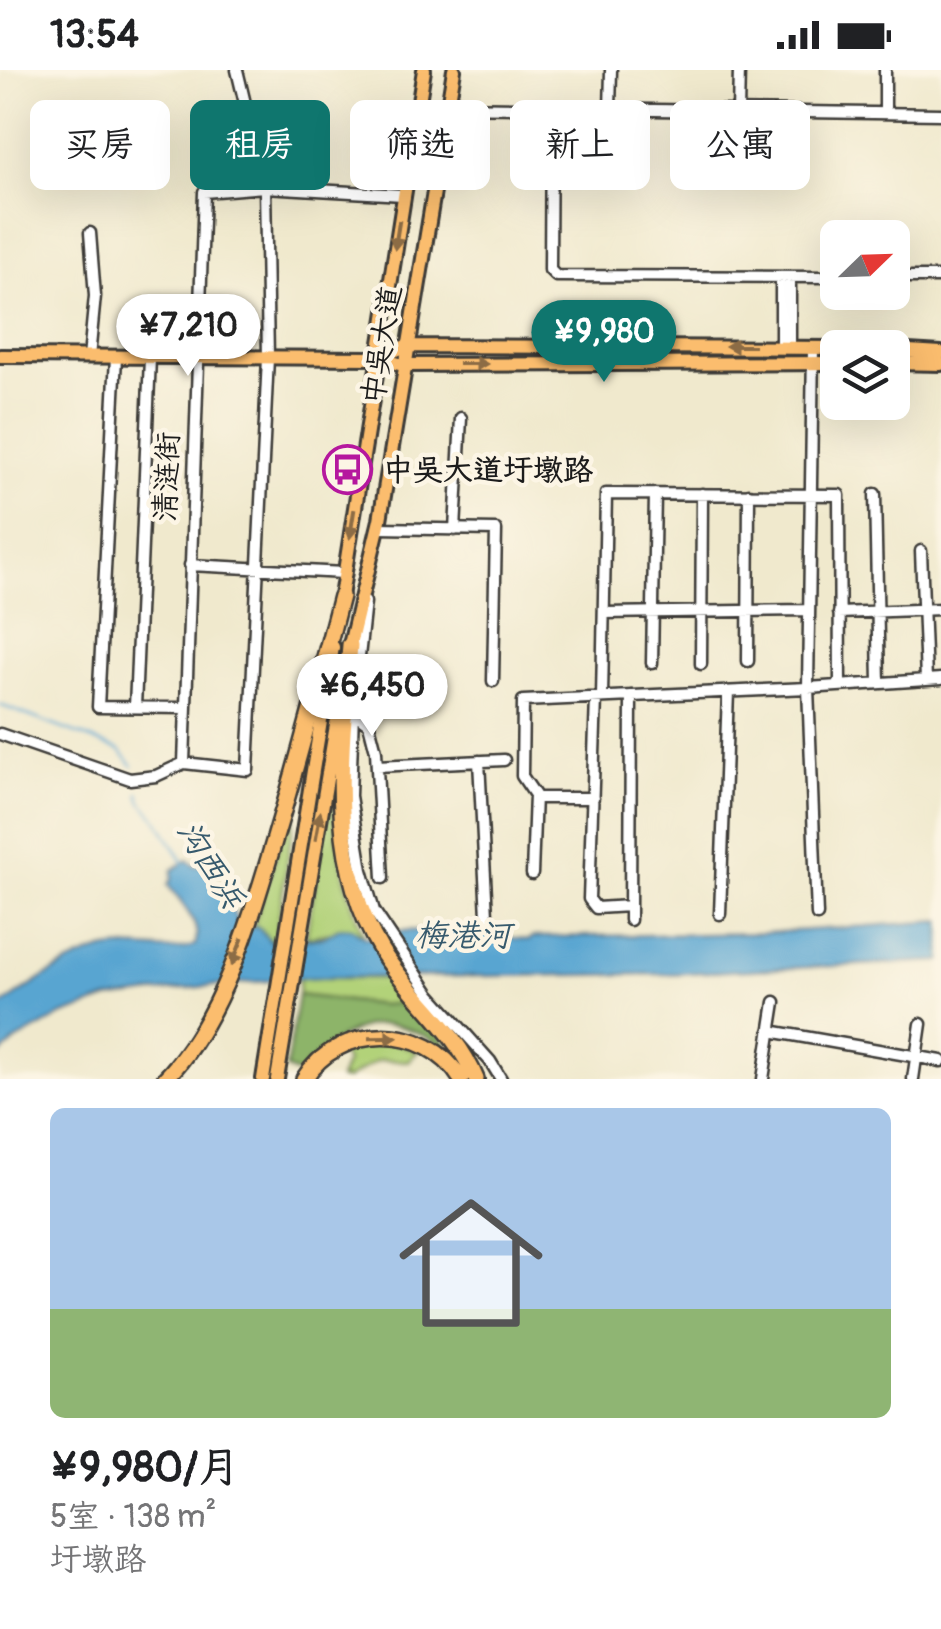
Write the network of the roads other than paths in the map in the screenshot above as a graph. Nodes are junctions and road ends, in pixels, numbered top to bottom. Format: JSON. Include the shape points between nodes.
{"nodes":[{"id":1,"x":238,"y":70,"type":"edge"},
{"id":2,"x":424,"y":70,"type":"edge"},
{"id":3,"x":454,"y":70,"type":"edge"},
{"id":4,"x":611,"y":70,"type":"edge"},
{"id":5,"x":739,"y":70,"type":"edge"},
{"id":6,"x":885,"y":70,"type":"edge"},
{"id":7,"x":245,"y":100,"type":"edge"},
{"id":8,"x":449,"y":100,"type":"edge"},
{"id":9,"x":610,"y":100,"type":"edge"},
{"id":10,"x":738,"y":100,"type":"edge"},
{"id":11,"x":810,"y":112,"type":"edge"},
{"id":12,"x":885,"y":113,"type":"junction"},
{"id":13,"x":941,"y":114,"type":"edge"},
{"id":14,"x":229,"y":190,"type":"edge"},
{"id":15,"x":266,"y":190,"type":"edge"},
{"id":16,"x":317,"y":190,"type":"edge"},
{"id":17,"x":433,"y":190,"type":"edge"},
{"id":18,"x":551,"y":190,"type":"edge"},
{"id":19,"x":403,"y":195,"type":"junction"},
{"id":20,"x":90,"y":233,"type":"dead end"},
{"id":21,"x":785,"y":277,"type":"junction"},
{"id":22,"x":820,"y":277,"type":"edge"},
{"id":23,"x":910,"y":277,"type":"edge"},
{"id":24,"x":941,"y":277,"type":"edge"},
{"id":25,"x":406,"y":346,"type":"junction"},
{"id":26,"x":785,"y":346,"type":"junction"},
{"id":27,"x":813,"y":346,"type":"junction"},
{"id":28,"x":820,"y":347,"type":"edge"},
{"id":29,"x":910,"y":351,"type":"edge"},
{"id":30,"x":941,"y":352,"type":"edge"},
{"id":31,"x":0,"y":356,"type":"edge"},
{"id":32,"x":89,"y":357,"type":"junction"},
{"id":33,"x":116,"y":357,"type":"junction"},
{"id":34,"x":150,"y":358,"type":"junction"},
{"id":35,"x":196,"y":358,"type":"junction"},
{"id":36,"x":268,"y":358,"type":"junction"},
{"id":37,"x":376,"y":358,"type":"junction"},
{"id":38,"x":813,"y":362,"type":"junction"},
{"id":39,"x":820,"y":362,"type":"edge"},
{"id":40,"x":910,"y":363,"type":"edge"},
{"id":41,"x":941,"y":364,"type":"edge"},
{"id":42,"x":404,"y":365,"type":"junction"},
{"id":43,"x":461,"y":418,"type":"dead end"},
{"id":44,"x":655,"y":494,"type":"junction"},
{"id":45,"x":702,"y":494,"type":"junction"},
{"id":46,"x":748,"y":494,"type":"junction"},
{"id":47,"x":875,"y":494,"type":"dead end"},
{"id":48,"x":811,"y":495,"type":"junction"},
{"id":49,"x":378,"y":528,"type":"junction"},
{"id":50,"x":454,"y":530,"type":"junction"},
{"id":51,"x":921,"y":551,"type":"dead end"},
{"id":52,"x":190,"y":565,"type":"junction"},
{"id":53,"x":369,"y":568,"type":"junction"},
{"id":54,"x":258,"y":569,"type":"junction"},
{"id":55,"x":344,"y":573,"type":"junction"},
{"id":56,"x":341,"y":596,"type":"junction"},
{"id":57,"x":941,"y":609,"type":"edge"},
{"id":58,"x":809,"y":610,"type":"junction"},
{"id":59,"x":924,"y":610,"type":"junction"},
{"id":60,"x":748,"y":611,"type":"junction"},
{"id":61,"x":604,"y":612,"type":"junction"},
{"id":62,"x":652,"y":612,"type":"junction"},
{"id":63,"x":701,"y":612,"type":"junction"},
{"id":64,"x":878,"y":612,"type":"junction"},
{"id":65,"x":839,"y":613,"type":"junction"},
{"id":66,"x":350,"y":645,"type":"junction"},
{"id":67,"x":748,"y":661,"type":"dead end"},
{"id":68,"x":652,"y":663,"type":"dead end"},
{"id":69,"x":701,"y":664,"type":"dead end"},
{"id":70,"x":941,"y":678,"type":"edge"},
{"id":71,"x":926,"y":680,"type":"junction"},
{"id":72,"x":493,"y":681,"type":"dead end"},
{"id":73,"x":879,"y":683,"type":"junction"},
{"id":74,"x":840,"y":686,"type":"junction"},
{"id":75,"x":808,"y":688,"type":"junction"},
{"id":76,"x":728,"y":692,"type":"junction"},
{"id":77,"x":632,"y":696,"type":"junction"},
{"id":78,"x":599,"y":698,"type":"junction"},
{"id":79,"x":135,"y":708,"type":"junction"},
{"id":80,"x":186,"y":708,"type":"junction"},
{"id":81,"x":354,"y":712,"type":"junction"},
{"id":82,"x":0,"y":734,"type":"edge"},
{"id":83,"x":504,"y":760,"type":"dead end"},
{"id":84,"x":479,"y":762,"type":"junction"},
{"id":85,"x":184,"y":764,"type":"junction"},
{"id":86,"x":377,"y":766,"type":"junction"},
{"id":87,"x":535,"y":798,"type":"junction"},
{"id":88,"x":593,"y":798,"type":"junction"},
{"id":89,"x":532,"y":874,"type":"dead end"},
{"id":90,"x":383,"y":878,"type":"dead end"},
{"id":91,"x":630,"y":906,"type":"junction"},
{"id":92,"x":368,"y":914,"type":"junction"},
{"id":93,"x":720,"y":914,"type":"dead end"},
{"id":94,"x":487,"y":916,"type":"dead end"},
{"id":95,"x":817,"y":916,"type":"dead end"},
{"id":96,"x":630,"y":920,"type":"dead end"},
{"id":97,"x":295,"y":921,"type":"junction"},
{"id":98,"x":285,"y":992,"type":"junction"},
{"id":99,"x":775,"y":1002,"type":"dead end"},
{"id":100,"x":443,"y":1016,"type":"junction"},
{"id":101,"x":921,"y":1024,"type":"dead end"},
{"id":102,"x":770,"y":1032,"type":"junction"},
{"id":103,"x":916,"y":1056,"type":"junction"},
{"id":104,"x":941,"y":1060,"type":"edge"},
{"id":105,"x":165,"y":1079,"type":"edge"},
{"id":106,"x":263,"y":1079,"type":"edge"},
{"id":107,"x":277,"y":1079,"type":"edge"},
{"id":108,"x":304,"y":1079,"type":"edge"},
{"id":109,"x":461,"y":1079,"type":"edge"},
{"id":110,"x":476,"y":1079,"type":"edge"},
{"id":111,"x":501,"y":1079,"type":"edge"},
{"id":112,"x":763,"y":1079,"type":"edge"},
{"id":113,"x":913,"y":1079,"type":"edge"}],
"edges":[{"from":1,"to":7,"type":"street"},
{"from":2,"to":19,"type":"main road","name":"中吴大道"},
{"from":3,"to":8,"type":"main road","name":"中吴大道"},
{"from":4,"to":9,"type":"street"},
{"from":5,"to":10,"type":"street"},
{"from":6,"to":12,"type":"street"},
{"from":11,"to":12,"type":"street"},
{"from":12,"to":13,"type":"street"},
{"from":14,"to":35,"type":"street","name":"清涟街","via":[[204,192]]},
{"from":15,"to":36,"type":"street"},
{"from":16,"to":19,"type":"street"},
{"from":17,"to":25,"type":"main road","name":"中吴大道"},
{"from":18,"to":21,"type":"street","via":[[550,270],[556,276]]},
{"from":19,"to":37,"type":"main road","name":"中吴大道","one_way":true},
{"from":20,"to":32,"type":"street"},
{"from":21,"to":22,"type":"street"},
{"from":21,"to":26,"type":"street"},
{"from":23,"to":24,"type":"street"},
{"from":26,"to":25,"type":"main road","one_way":true},
{"from":25,"to":37,"type":"main road"},
{"from":25,"to":42,"type":"main road","name":"中吴大道"},
{"from":26,"to":27,"type":"main road"},
{"from":27,"to":28,"type":"main road"},
{"from":27,"to":38,"type":"street"},
{"from":29,"to":30,"type":"main road"},
{"from":31,"to":32,"type":"main road"},
{"from":32,"to":33,"type":"main road"},
{"from":33,"to":34,"type":"main road"},
{"from":33,"to":79,"type":"street","via":[[98,707]]},
{"from":34,"to":35,"type":"main road"},
{"from":34,"to":79,"type":"street"},
{"from":35,"to":36,"type":"main road"},
{"from":35,"to":52,"type":"street","name":"清涟街"},
{"from":36,"to":37,"type":"main road"},
{"from":36,"to":54,"type":"street"},
{"from":37,"to":42,"type":"main road"},
{"from":37,"to":55,"type":"main road","name":"中吴大道","one_way":true},
{"from":38,"to":39,"type":"main road"},
{"from":42,"to":38,"type":"main road","one_way":true},
{"from":38,"to":48,"type":"street"},
{"from":40,"to":41,"type":"main road"},
{"from":42,"to":49,"type":"main road","name":"中吴大道"},
{"from":43,"to":50,"type":"street"},
{"from":44,"to":45,"type":"street"},
{"from":44,"to":61,"type":"street","via":[[606,494]]},
{"from":44,"to":62,"type":"street"},
{"from":45,"to":46,"type":"street"},
{"from":45,"to":63,"type":"street"},
{"from":46,"to":48,"type":"street"},
{"from":46,"to":60,"type":"street"},
{"from":47,"to":64,"type":"street"},
{"from":48,"to":58,"type":"street"},
{"from":48,"to":65,"type":"street","via":[[838,495]]},
{"from":49,"to":50,"type":"street"},
{"from":49,"to":53,"type":"main road","name":"中吴大道"},
{"from":50,"to":72,"type":"street","via":[[496,530]]},
{"from":51,"to":59,"type":"street"},
{"from":52,"to":54,"type":"street"},
{"from":52,"to":80,"type":"street","name":"清涟街"},
{"from":53,"to":66,"type":"main road","name":"中吴大道"},
{"from":53,"to":81,"type":"street"},
{"from":54,"to":55,"type":"street"},
{"from":54,"to":85,"type":"street","via":[[248,770]]},
{"from":55,"to":56,"type":"main road","name":"中吴大道"},
{"from":56,"to":97,"type":"main road","name":"中吴大道"},
{"from":56,"to":105,"type":"highway","one_way":true,"via":[[237,953],[204,1024]]},
{"from":57,"to":59,"type":"street"},
{"from":58,"to":60,"type":"street"},
{"from":58,"to":75,"type":"street"},
{"from":59,"to":64,"type":"street"},
{"from":59,"to":71,"type":"street"},
{"from":60,"to":63,"type":"street"},
{"from":60,"to":67,"type":"street"},
{"from":61,"to":62,"type":"street"},
{"from":61,"to":78,"type":"street"},
{"from":62,"to":63,"type":"street"},
{"from":62,"to":68,"type":"street"},
{"from":63,"to":69,"type":"street"},
{"from":64,"to":65,"type":"street"},
{"from":64,"to":73,"type":"street"},
{"from":65,"to":74,"type":"street"},
{"from":66,"to":92,"type":"highway","via":[[340,807],[351,880]]},
{"from":97,"to":66,"type":"main road","name":"中吴大道","one_way":true},
{"from":70,"to":71,"type":"street"},
{"from":71,"to":73,"type":"street"},
{"from":73,"to":74,"type":"street"},
{"from":74,"to":75,"type":"street"},
{"from":75,"to":76,"type":"street"},
{"from":75,"to":95,"type":"street"},
{"from":76,"to":77,"type":"street"},
{"from":76,"to":93,"type":"street"},
{"from":77,"to":78,"type":"street"},
{"from":77,"to":91,"type":"street"},
{"from":78,"to":87,"type":"street","via":[[524,701],[522,776]]},
{"from":78,"to":88,"type":"street"},
{"from":79,"to":80,"type":"street"},
{"from":80,"to":85,"type":"street","name":"清涟街"},
{"from":81,"to":86,"type":"street","via":[[368,724]]},
{"from":81,"to":92,"type":"street","via":[[350,796]]},
{"from":82,"to":85,"type":"street","via":[[130,779]]},
{"from":83,"to":84,"type":"street"},
{"from":84,"to":86,"type":"street"},
{"from":84,"to":94,"type":"street"},
{"from":86,"to":90,"type":"street"},
{"from":87,"to":88,"type":"street"},
{"from":87,"to":89,"type":"street"},
{"from":88,"to":91,"type":"street","via":[[590,899],[596,908]]},
{"from":91,"to":96,"type":"street"},
{"from":92,"to":100,"type":"highway","via":[[382,952]]},
{"from":97,"to":98,"type":"main road"},
{"from":98,"to":106,"type":"main road"},
{"from":98,"to":107,"type":"main road"},
{"from":99,"to":102,"type":"street"},
{"from":100,"to":110,"type":"highway"},
{"from":100,"to":111,"type":"street"},
{"from":101,"to":103,"type":"street"},
{"from":102,"to":103,"type":"street"},
{"from":102,"to":112,"type":"street"},
{"from":103,"to":104,"type":"street"},
{"from":103,"to":113,"type":"street"},
{"from":108,"to":109,"type":"highway","one_way":true,"via":[[328,1052],[385,1034],[439,1054]]}]}
